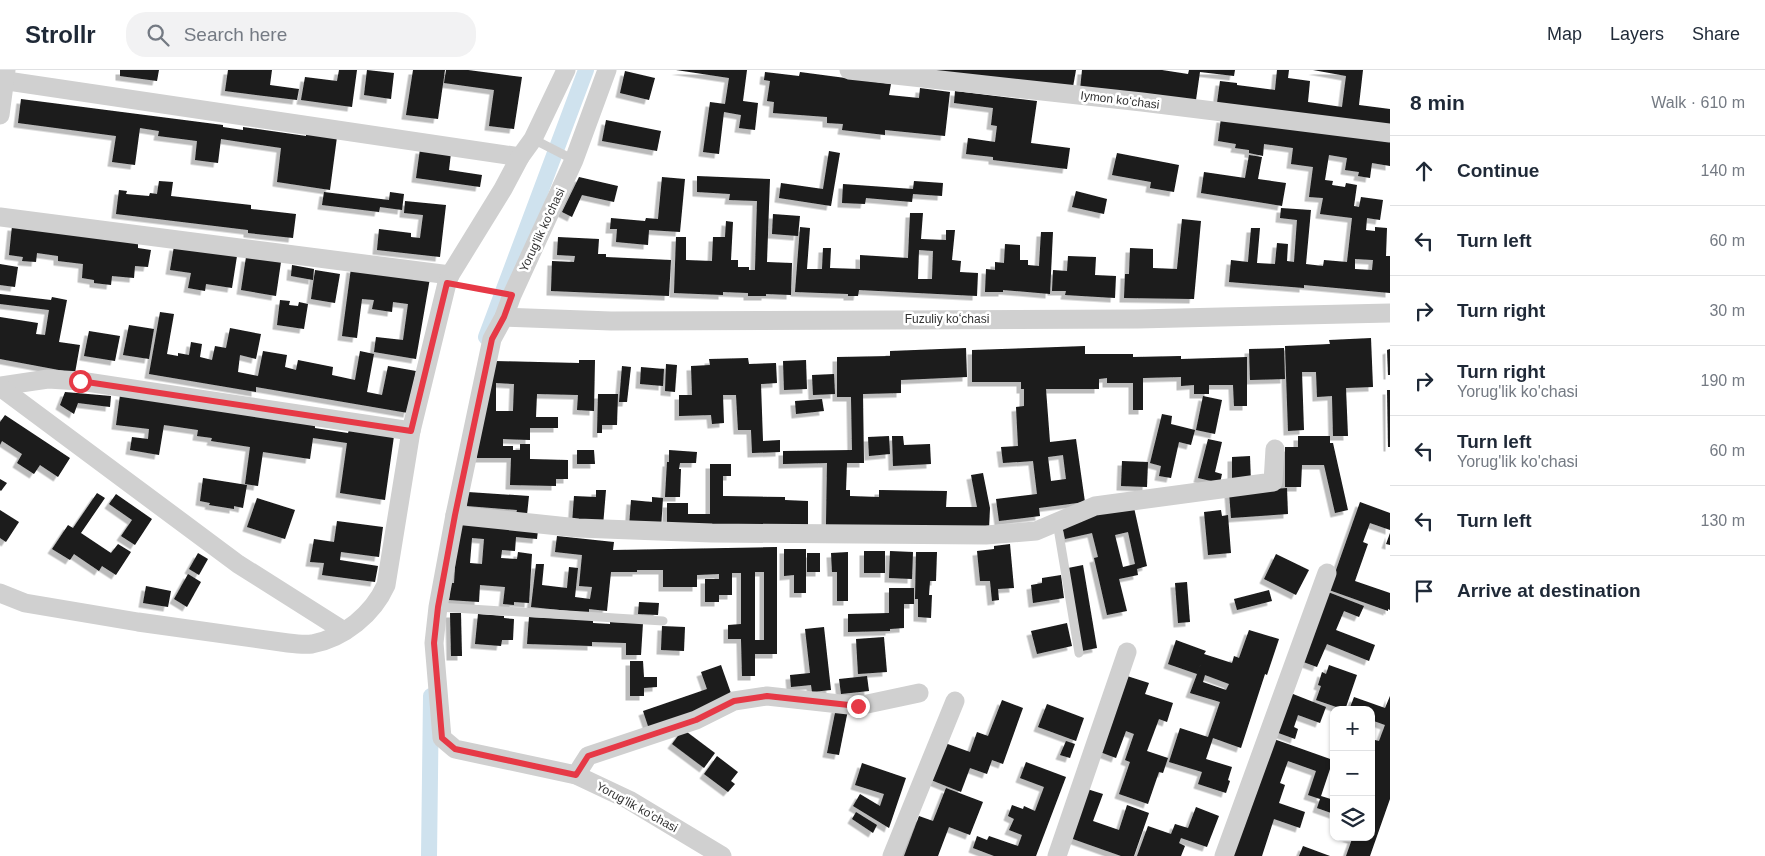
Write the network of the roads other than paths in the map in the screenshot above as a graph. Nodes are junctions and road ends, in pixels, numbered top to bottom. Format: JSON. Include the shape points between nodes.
{"nodes":[{"id":1,"x":566,"y":70,"type":"edge"},
{"id":2,"x":607,"y":70,"type":"edge"},
{"id":3,"x":849,"y":70,"type":"edge"},
{"id":4,"x":3,"y":77,"type":"edge"},
{"id":5,"x":0,"y":115,"type":"edge"},
{"id":6,"x":1390,"y":134,"type":"edge"},
{"id":7,"x":534,"y":139,"type":"junction"},
{"id":8,"x":520,"y":157,"type":"junction"},
{"id":9,"x":574,"y":160,"type":"junction"},
{"id":10,"x":0,"y":217,"type":"edge"},
{"id":11,"x":448,"y":279,"type":"junction"},
{"id":12,"x":1390,"y":313,"type":"edge"},
{"id":13,"x":504,"y":317,"type":"junction"},
{"id":14,"x":0,"y":387,"type":"edge"},
{"id":15,"x":411,"y":431,"type":"junction"},
{"id":16,"x":1275,"y":449,"type":"dead end"},
{"id":17,"x":455,"y":515,"type":"junction"},
{"id":18,"x":1057,"y":522,"type":"junction"},
{"id":19,"x":1327,"y":573,"type":"dead end"},
{"id":20,"x":0,"y":593,"type":"edge"},
{"id":21,"x":438,"y":607,"type":"junction"},
{"id":22,"x":663,"y":621,"type":"dead end"},
{"id":23,"x":344,"y":631,"type":"junction"},
{"id":24,"x":1127,"y":652,"type":"dead end"},
{"id":25,"x":1079,"y":653,"type":"dead end"},
{"id":26,"x":919,"y":693,"type":"dead end"},
{"id":27,"x":955,"y":701,"type":"dead end"},
{"id":28,"x":576,"y":775,"type":"junction"},
{"id":29,"x":722,"y":856,"type":"edge"},
{"id":30,"x":892,"y":856,"type":"edge"},
{"id":31,"x":1057,"y":856,"type":"edge"},
{"id":32,"x":1224,"y":856,"type":"edge"}],
"edges":[{"from":1,"to":7,"type":"street"},
{"from":2,"to":9,"type":"street","name":"Yorug'lik ko'chasi"},
{"from":3,"to":6,"type":"street","name":"Iymon koʻchasi","via":[[1142,102]]},
{"from":4,"to":5,"type":"street"},
{"from":4,"to":8,"type":"street"},
{"from":7,"to":8,"type":"street"},
{"from":7,"to":9,"type":"lane"},
{"from":8,"to":11,"type":"street"},
{"from":9,"to":13,"type":"street","name":"Yorug'lik ko'chasi"},
{"from":10,"to":11,"type":"street"},
{"from":11,"to":15,"type":"street"},
{"from":12,"to":13,"type":"street","name":"Fuzuliy koʻchasi","via":[[1128,319],[611,321]]},
{"from":13,"to":17,"type":"street","name":"Yorug'lik ko'chasi","via":[[492,339]]},
{"from":14,"to":15,"type":"street","via":[[48,379],[80,381]]},
{"from":14,"to":23,"type":"street","via":[[238,564]]},
{"from":15,"to":23,"type":"street","via":[[386,585],[370,612]]},
{"from":16,"to":18,"type":"street","via":[[1273,482],[1096,506]]},
{"from":17,"to":18,"type":"street","via":[[578,528],[732,533],[986,535],[1036,531]]},
{"from":17,"to":21,"type":"street","name":"Yorug'lik ko'chasi"},
{"from":18,"to":25,"type":"lane"},
{"from":19,"to":32,"type":"street"},
{"from":20,"to":23,"type":"street","via":[[25,602],[138,622],[288,643],[310,644]]},
{"from":21,"to":22,"type":"lane"},
{"from":21,"to":28,"type":"street","name":"Yorug'lik ko'chasi","via":[[434,643],[442,738],[455,749]]},
{"from":24,"to":31,"type":"street"},
{"from":26,"to":28,"type":"street","via":[[858,706],[767,696],[734,701],[696,720],[588,756]]},
{"from":27,"to":30,"type":"street"},
{"from":28,"to":29,"type":"street","name":"Yorug'lik ko'chasi","via":[[629,800]]}]}
